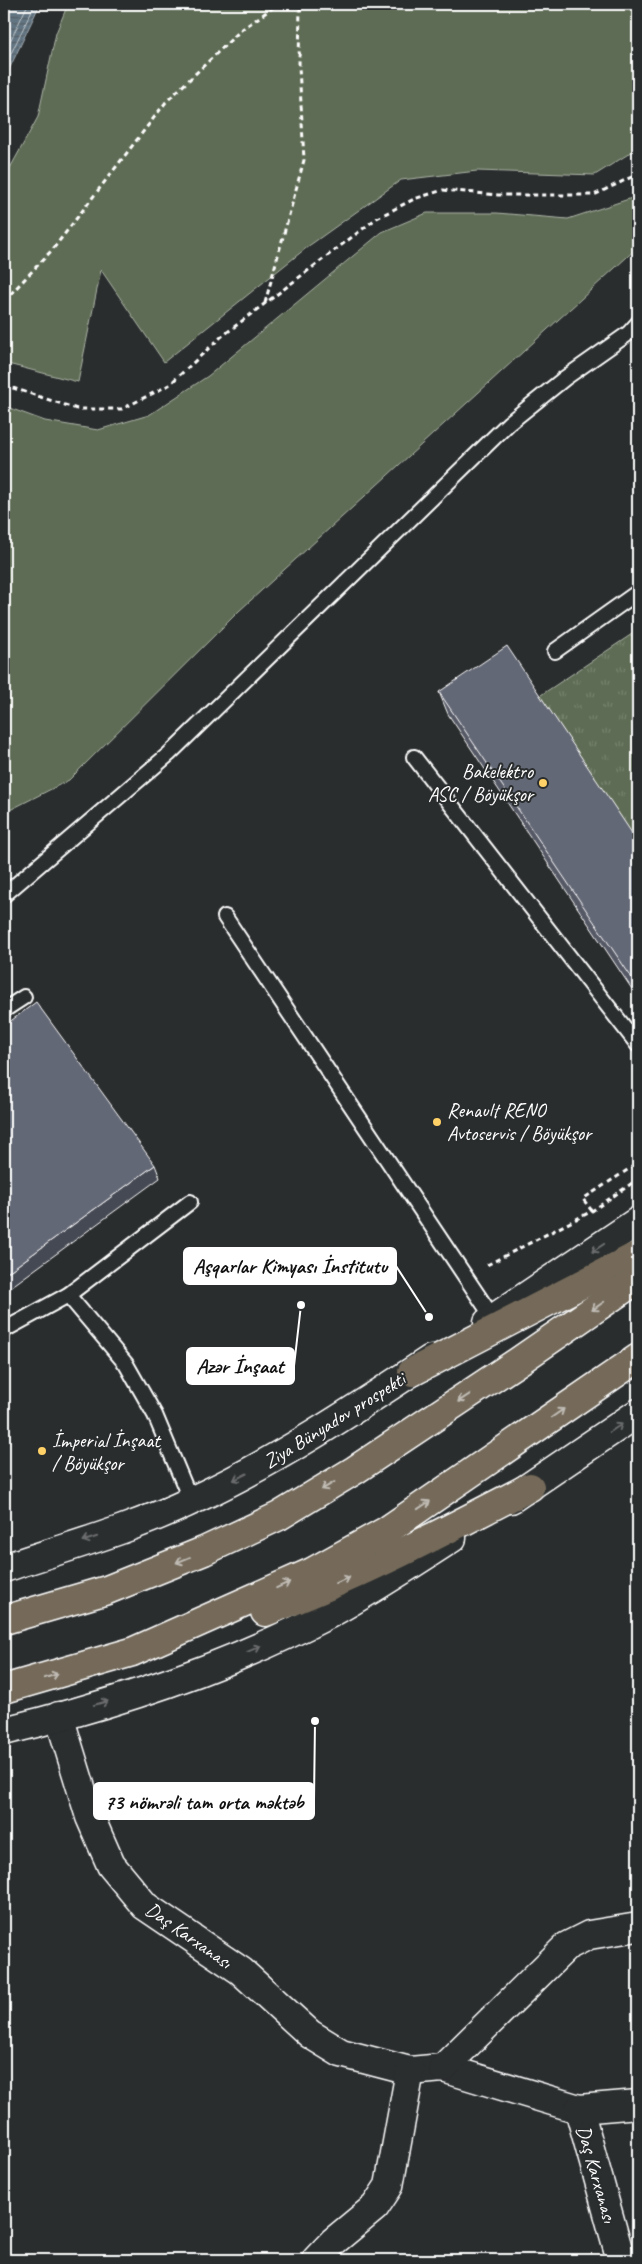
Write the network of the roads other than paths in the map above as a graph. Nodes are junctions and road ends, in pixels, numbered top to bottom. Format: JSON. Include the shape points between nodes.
{"nodes":[{"id":1,"x":638,"y":323,"type":"edge"},
{"id":2,"x":638,"y":592,"type":"edge"},
{"id":3,"x":555,"y":651,"type":"dead end"},
{"id":4,"x":414,"y":757,"type":"dead end"},
{"id":5,"x":4,"y":895,"type":"edge"},
{"id":6,"x":225,"y":917,"type":"dead end"},
{"id":7,"x":24,"y":997,"type":"dead end"},
{"id":8,"x":4,"y":1010,"type":"edge"},
{"id":9,"x":638,"y":1045,"type":"edge"},
{"id":10,"x":190,"y":1202,"type":"dead end"},
{"id":11,"x":638,"y":1221,"type":"edge"},
{"id":12,"x":638,"y":1255,"type":"edge"},
{"id":13,"x":638,"y":1279,"type":"edge"},
{"id":14,"x":68,"y":1295,"type":"junction"},
{"id":15,"x":493,"y":1318,"type":"junction"},
{"id":16,"x":4,"y":1330,"type":"edge"},
{"id":17,"x":638,"y":1358,"type":"edge"},
{"id":18,"x":412,"y":1372,"type":"junction"},
{"id":19,"x":638,"y":1414,"type":"edge"},
{"id":20,"x":530,"y":1487,"type":"junction"},
{"id":21,"x":191,"y":1501,"type":"junction"},
{"id":22,"x":4,"y":1568,"type":"edge"},
{"id":23,"x":4,"y":1620,"type":"edge"},
{"id":24,"x":132,"y":1652,"type":"junction"},
{"id":25,"x":4,"y":1689,"type":"edge"},
{"id":26,"x":59,"y":1716,"type":"junction"},
{"id":27,"x":4,"y":1731,"type":"edge"},
{"id":28,"x":638,"y":1927,"type":"edge"},
{"id":29,"x":443,"y":2068,"type":"junction"},
{"id":30,"x":410,"y":2071,"type":"junction"},
{"id":31,"x":638,"y":2104,"type":"edge"},
{"id":32,"x":579,"y":2109,"type":"junction"},
{"id":33,"x":316,"y":2260,"type":"edge"},
{"id":34,"x":621,"y":2260,"type":"edge"}],
"edges":[{"from":1,"to":5,"type":"lane","via":[[509,423],[169,754]]},
{"from":2,"to":3,"type":"lane"},
{"from":4,"to":9,"type":"lane"},
{"from":6,"to":15,"type":"lane"},
{"from":7,"to":8,"type":"lane"},
{"from":10,"to":14,"type":"lane"},
{"from":11,"to":15,"type":"main road","name":"Ziya Bünyadov prospekti","one_way":true},
{"from":12,"to":18,"type":"main road"},
{"from":13,"to":23,"type":"main road","one_way":true,"via":[[355,1470],[280,1516],[108,1590]]},
{"from":14,"to":16,"type":"lane"},
{"from":14,"to":21,"type":"lane","via":[[126,1364],[155,1415]]},
{"from":15,"to":18,"type":"main road","name":"Ziya Bünyadov prospekti"},
{"from":24,"to":17,"type":"main road","one_way":true,"via":[[312,1572],[386,1531]]},
{"from":18,"to":21,"type":"main road","name":"Ziya Bünyadov prospekti","one_way":true,"via":[[312,1437]]},
{"from":20,"to":19,"type":"main road","one_way":true},
{"from":24,"to":20,"type":"main road","one_way":true,"via":[[230,1625],[310,1595],[380,1564]]},
{"from":26,"to":20,"type":"main road","one_way":true,"via":[[144,1691],[270,1643],[330,1613],[406,1568]]},
{"from":21,"to":22,"type":"main road","name":"Ziya Bünyadov prospekti","one_way":true,"via":[[104,1535]]},
{"from":25,"to":24,"type":"main road","one_way":true},
{"from":26,"to":27,"type":"main road"},
{"from":26,"to":30,"type":"main road","name":"Daş Karxanası","via":[[90,1817],[111,1865],[145,1906],[241,1971],[310,2034],[341,2053]]},
{"from":28,"to":29,"type":"main road","via":[[589,1935],[566,1946]]},
{"from":29,"to":30,"type":"main road","name":"Daş Karxanası"},
{"from":29,"to":32,"type":"main road","name":"Daş Karxanası"},
{"from":30,"to":33,"type":"main road","via":[[389,2186],[375,2207]]},
{"from":31,"to":32,"type":"main road"},
{"from":32,"to":34,"type":"main road","name":"Daş Karxanası"}]}
